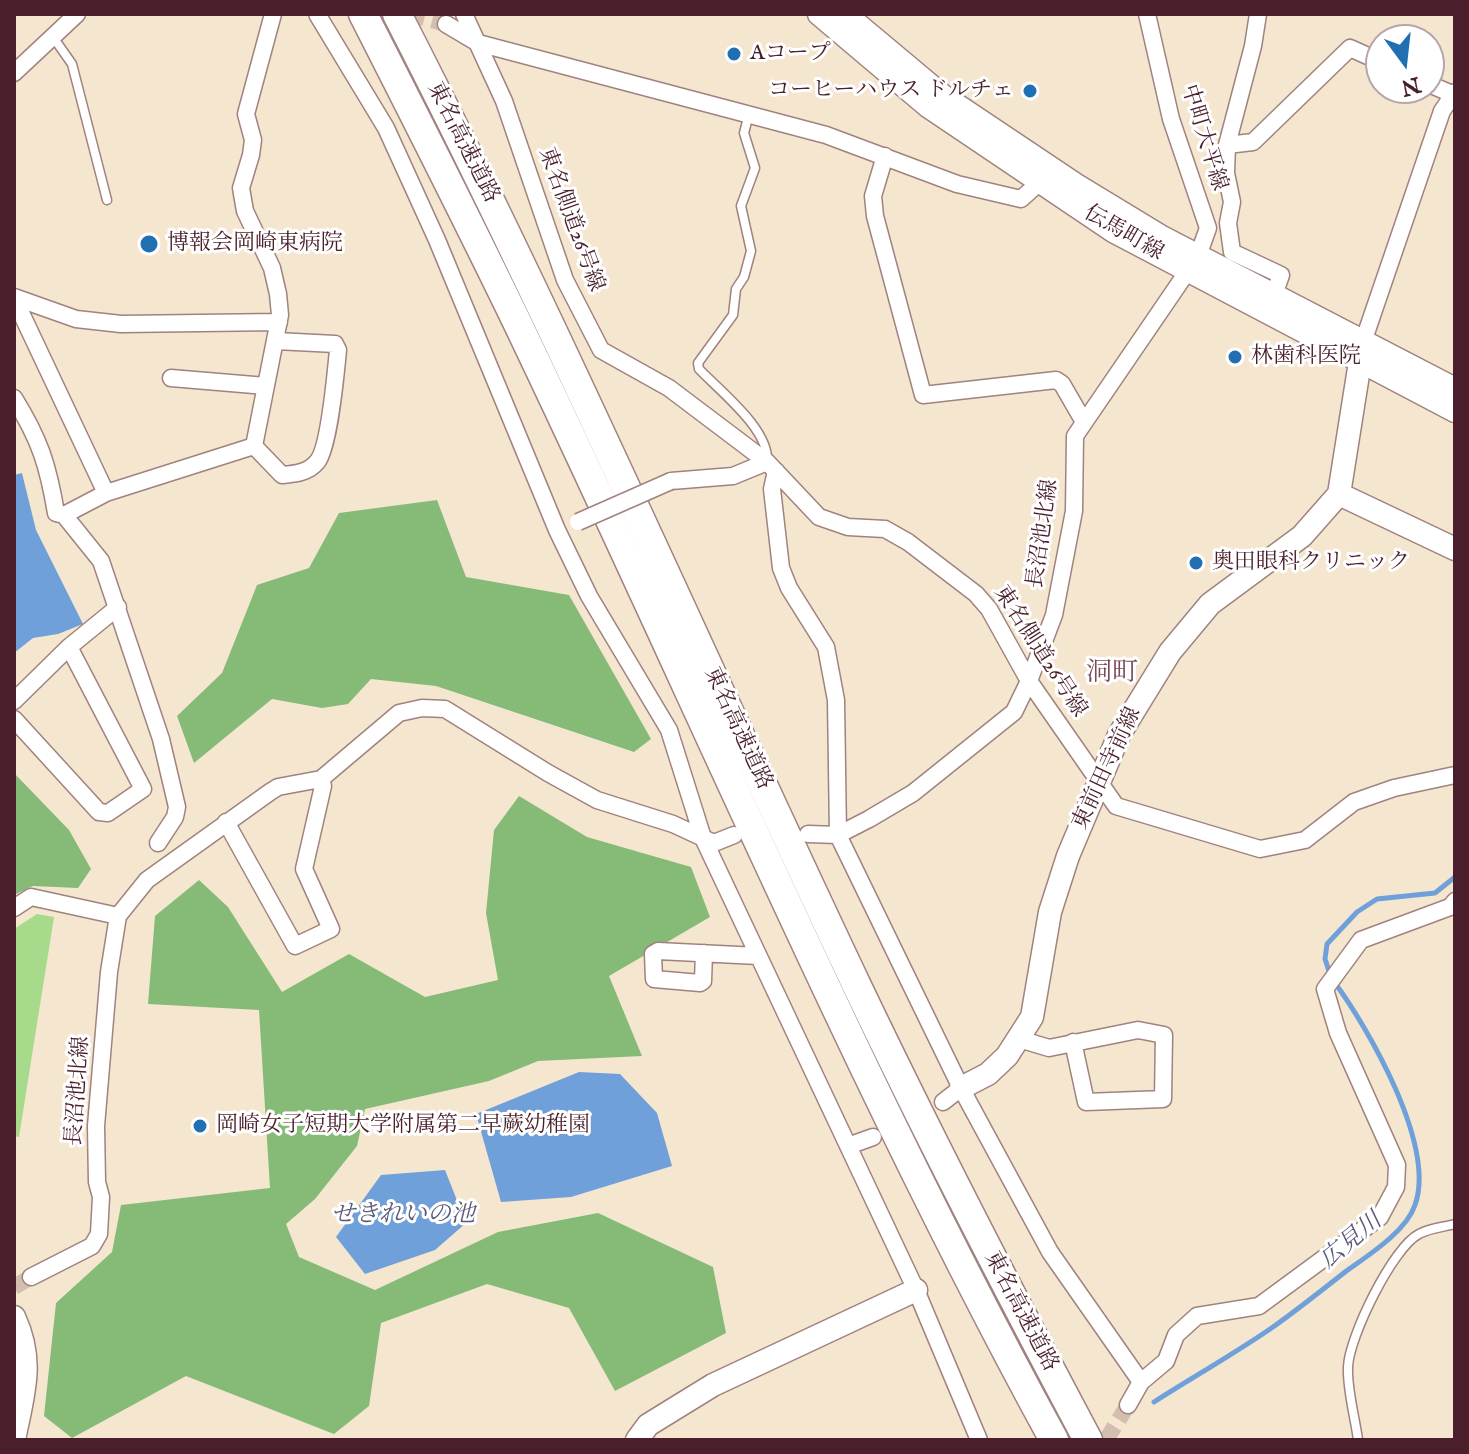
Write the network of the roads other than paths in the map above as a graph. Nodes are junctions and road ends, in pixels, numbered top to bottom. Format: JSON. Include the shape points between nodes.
{"nodes":[{"id":1,"x":77,"y":14,"type":"edge"},
{"id":2,"x":273,"y":14,"type":"edge"},
{"id":3,"x":317,"y":14,"type":"edge"},
{"id":4,"x":363,"y":14,"type":"edge"},
{"id":5,"x":397,"y":14,"type":"edge"},
{"id":6,"x":464,"y":14,"type":"edge"},
{"id":7,"x":819,"y":14,"type":"edge"},
{"id":8,"x":845,"y":14,"type":"edge"},
{"id":9,"x":1147,"y":14,"type":"edge"},
{"id":10,"x":1258,"y":14,"type":"edge"},
{"id":11,"x":446,"y":24,"type":"tunnel mouth"},
{"id":12,"x":53,"y":36,"type":"junction"},
{"id":13,"x":478,"y":43,"type":"junction"},
{"id":14,"x":1365,"y":55,"type":"edge"},
{"id":15,"x":14,"y":73,"type":"edge"},
{"id":16,"x":1454,"y":93,"type":"edge"},
{"id":17,"x":749,"y":114,"type":"junction"},
{"id":18,"x":1227,"y":145,"type":"junction"},
{"id":19,"x":885,"y":156,"type":"junction"},
{"id":20,"x":1045,"y":175,"type":"junction"},
{"id":21,"x":107,"y":200,"type":"dead end"},
{"id":22,"x":1193,"y":264,"type":"junction"},
{"id":23,"x":1274,"y":295,"type":"junction"},
{"id":24,"x":14,"y":298,"type":"edge"},
{"id":25,"x":279,"y":322,"type":"junction"},
{"id":26,"x":276,"y":341,"type":"junction"},
{"id":27,"x":1361,"y":352,"type":"junction"},
{"id":28,"x":171,"y":378,"type":"dead end"},
{"id":29,"x":266,"y":386,"type":"junction"},
{"id":30,"x":1455,"y":389,"type":"edge"},
{"id":31,"x":14,"y":398,"type":"edge"},
{"id":32,"x":1455,"y":411,"type":"edge"},
{"id":33,"x":1084,"y":422,"type":"junction"},
{"id":34,"x":254,"y":446,"type":"junction"},
{"id":35,"x":771,"y":467,"type":"junction"},
{"id":36,"x":106,"y":493,"type":"junction"},
{"id":37,"x":1339,"y":494,"type":"junction"},
{"id":38,"x":64,"y":515,"type":"junction"},
{"id":39,"x":557,"y":530,"type":"junction"},
{"id":40,"x":1455,"y":549,"type":"edge"},
{"id":41,"x":118,"y":607,"type":"junction"},
{"id":42,"x":69,"y":647,"type":"junction"},
{"id":43,"x":1029,"y":681,"type":"junction"},
{"id":44,"x":14,"y":701,"type":"edge"},
{"id":45,"x":14,"y":719,"type":"edge"},
{"id":46,"x":1455,"y":775,"type":"edge"},
{"id":47,"x":321,"y":779,"type":"junction"},
{"id":48,"x":1098,"y":782,"type":"junction"},
{"id":49,"x":226,"y":822,"type":"junction"},
{"id":50,"x":808,"y":834,"type":"dead end"},
{"id":51,"x":734,"y":835,"type":"dead end"},
{"id":52,"x":838,"y":835,"type":"junction"},
{"id":53,"x":703,"y":838,"type":"junction"},
{"id":54,"x":158,"y":843,"type":"dead end"},
{"id":55,"x":1455,"y":901,"type":"edge"},
{"id":56,"x":14,"y":908,"type":"edge"},
{"id":57,"x":118,"y":916,"type":"junction"},
{"id":58,"x":704,"y":953,"type":"dead end"},
{"id":59,"x":758,"y":956,"type":"junction"},
{"id":60,"x":1019,"y":1039,"type":"junction"},
{"id":61,"x":1073,"y":1042,"type":"junction"},
{"id":62,"x":952,"y":1095,"type":"junction"},
{"id":63,"x":873,"y":1137,"type":"dead end"},
{"id":64,"x":848,"y":1146,"type":"junction"},
{"id":65,"x":1455,"y":1224,"type":"edge"},
{"id":66,"x":31,"y":1277,"type":"tunnel mouth"},
{"id":67,"x":916,"y":1290,"type":"junction"},
{"id":68,"x":14,"y":1317,"type":"edge"},
{"id":69,"x":1141,"y":1382,"type":"junction"},
{"id":70,"x":1128,"y":1405,"type":"tunnel mouth"},
{"id":71,"x":14,"y":1440,"type":"edge"},
{"id":72,"x":637,"y":1440,"type":"edge"},
{"id":73,"x":979,"y":1440,"type":"edge"},
{"id":74,"x":1054,"y":1440,"type":"edge"},
{"id":75,"x":1088,"y":1440,"type":"edge"},
{"id":76,"x":1358,"y":1440,"type":"edge"}],
"edges":[{"from":1,"to":12,"type":"street"},
{"from":2,"to":25,"type":"street","via":[[246,114],[253,140],[241,188],[245,211],[272,268]]},
{"from":3,"to":39,"type":"street","via":[[386,128]]},
{"from":4,"to":74,"type":"highway","name":"東名高速道路","via":[[516,321],[832,1000],[971,1285]]},
{"from":5,"to":75,"type":"highway","name":"東名高速道路","via":[[530,281],[858,989],[998,1273]]},
{"from":6,"to":13,"type":"street","name":"東名側道26号線"},
{"from":7,"to":20,"type":"street","name":"伝馬町線","via":[[929,107]]},
{"from":8,"to":20,"type":"street","name":"伝馬町線"},
{"from":9,"to":22,"type":"street","name":"中町大平線","via":[[1171,119],[1208,228]]},
{"from":10,"to":18,"type":"street"},
{"from":11,"to":13,"type":"street"},
{"from":12,"to":15,"type":"street"},
{"from":12,"to":21,"type":"lane","via":[[72,64]]},
{"from":13,"to":17,"type":"street"},
{"from":13,"to":35,"type":"street","name":"東名側道26号線","via":[[504,101],[565,280],[601,350],[669,388]]},
{"from":14,"to":18,"type":"street","via":[[1350,48],[1253,142]]},
{"from":16,"to":27,"type":"street","via":[[1442,111]]},
{"from":17,"to":19,"type":"street"},
{"from":17,"to":35,"type":"lane","via":[[744,133],[755,168],[741,206],[751,251],[736,289],[733,315],[698,363],[761,434]]},
{"from":18,"to":23,"type":"street","via":[[1232,252],[1281,275]]},
{"from":19,"to":20,"type":"street","via":[[957,184],[1021,199]]},
{"from":19,"to":33,"type":"street","via":[[873,196],[875,216],[923,395],[1056,380]]},
{"from":20,"to":22,"type":"street","name":"伝馬町線","via":[[1160,236]]},
{"from":22,"to":23,"type":"street","name":"伝馬町線"},
{"from":22,"to":27,"type":"street","name":"伝馬町線"},
{"from":22,"to":33,"type":"street","name":"長沼池北線"},
{"from":23,"to":27,"type":"street","name":"伝馬町線"},
{"from":24,"to":25,"type":"street","via":[[76,319],[121,324]]},
{"from":24,"to":36,"type":"street"},
{"from":25,"to":26,"type":"street"},
{"from":26,"to":29,"type":"street"},
{"from":26,"to":34,"type":"street","via":[[335,344],[332,405],[319,461],[308,469],[282,475]]},
{"from":27,"to":30,"type":"street","name":"伝馬町線"},
{"from":27,"to":32,"type":"street","name":"伝馬町線"},
{"from":27,"to":37,"type":"street"},
{"from":28,"to":29,"type":"street"},
{"from":29,"to":34,"type":"street"},
{"from":31,"to":38,"type":"street","via":[[48,465],[56,513]]},
{"from":33,"to":43,"type":"street","name":"長沼池北線","via":[[1075,436],[1074,511],[1054,615]]},
{"from":34,"to":36,"type":"street"},
{"from":35,"to":39,"type":"street","bridge":true,"via":[[671,481]]},
{"from":35,"to":43,"type":"street","name":"東名側道26号線","via":[[819,517],[848,527],[885,529],[976,594]]},
{"from":35,"to":52,"type":"street","via":[[781,568],[826,647],[836,700]]},
{"from":36,"to":38,"type":"street"},
{"from":37,"to":40,"type":"street"},
{"from":37,"to":48,"type":"street","name":"東前田寺前線","via":[[1302,536],[1210,604],[1170,652],[1119,735]]},
{"from":38,"to":41,"type":"street","via":[[101,561]]},
{"from":39,"to":53,"type":"street","via":[[589,596],[669,730]]},
{"from":41,"to":42,"type":"street"},
{"from":41,"to":54,"type":"street","via":[[177,807]]},
{"from":42,"to":44,"type":"street"},
{"from":42,"to":45,"type":"street","via":[[143,789],[108,813],[99,812]]},
{"from":43,"to":48,"type":"street","name":"東名側道26号線"},
{"from":43,"to":52,"type":"street","name":"長沼池北線","via":[[1014,712],[913,793]]},
{"from":46,"to":48,"type":"street","name":"東名側道26号線","via":[[1354,802],[1305,840],[1260,849],[1116,806]]},
{"from":47,"to":49,"type":"street","via":[[278,787]]},
{"from":47,"to":49,"type":"street","via":[[304,869],[331,929],[295,946]]},
{"from":47,"to":53,"type":"street","via":[[399,713],[445,709],[597,800]]},
{"from":48,"to":60,"type":"street","name":"東前田寺前線","via":[[1050,912],[1032,1017]]},
{"from":49,"to":57,"type":"street","name":"長沼池北線","via":[[147,880]]},
{"from":50,"to":52,"type":"street"},
{"from":51,"to":53,"type":"street","via":[[714,843]]},
{"from":52,"to":62,"type":"street"},
{"from":53,"to":59,"type":"street"},
{"from":55,"to":69,"type":"street","via":[[1361,940],[1325,989],[1338,1033],[1397,1165],[1396,1187],[1380,1217],[1259,1306],[1197,1316],[1176,1335],[1166,1361]]},
{"from":56,"to":57,"type":"street","via":[[31,897]]},
{"from":57,"to":66,"type":"street","name":"長沼池北線","via":[[96,1126],[99,1234],[92,1246]]},
{"from":58,"to":59,"type":"street"},
{"from":59,"to":64,"type":"street"},
{"from":60,"to":61,"type":"street","via":[[1049,1048]]},
{"from":60,"to":62,"type":"street","name":"東前田寺前線","via":[[988,1074]]},
{"from":61,"to":61,"type":"street","via":[[1086,1102],[1163,1099],[1164,1035],[1138,1030]]},
{"from":62,"to":69,"type":"street","via":[[1050,1252]]},
{"from":63,"to":64,"type":"street"},
{"from":64,"to":67,"type":"street"},
{"from":65,"to":76,"type":"lane","via":[[1419,1234],[1405,1245],[1353,1338],[1348,1367]]},
{"from":67,"to":72,"type":"street","via":[[713,1385],[648,1425]]},
{"from":67,"to":73,"type":"street"},
{"from":68,"to":71,"type":"street","via":[[28,1367]]},
{"from":69,"to":70,"type":"street"}]}
